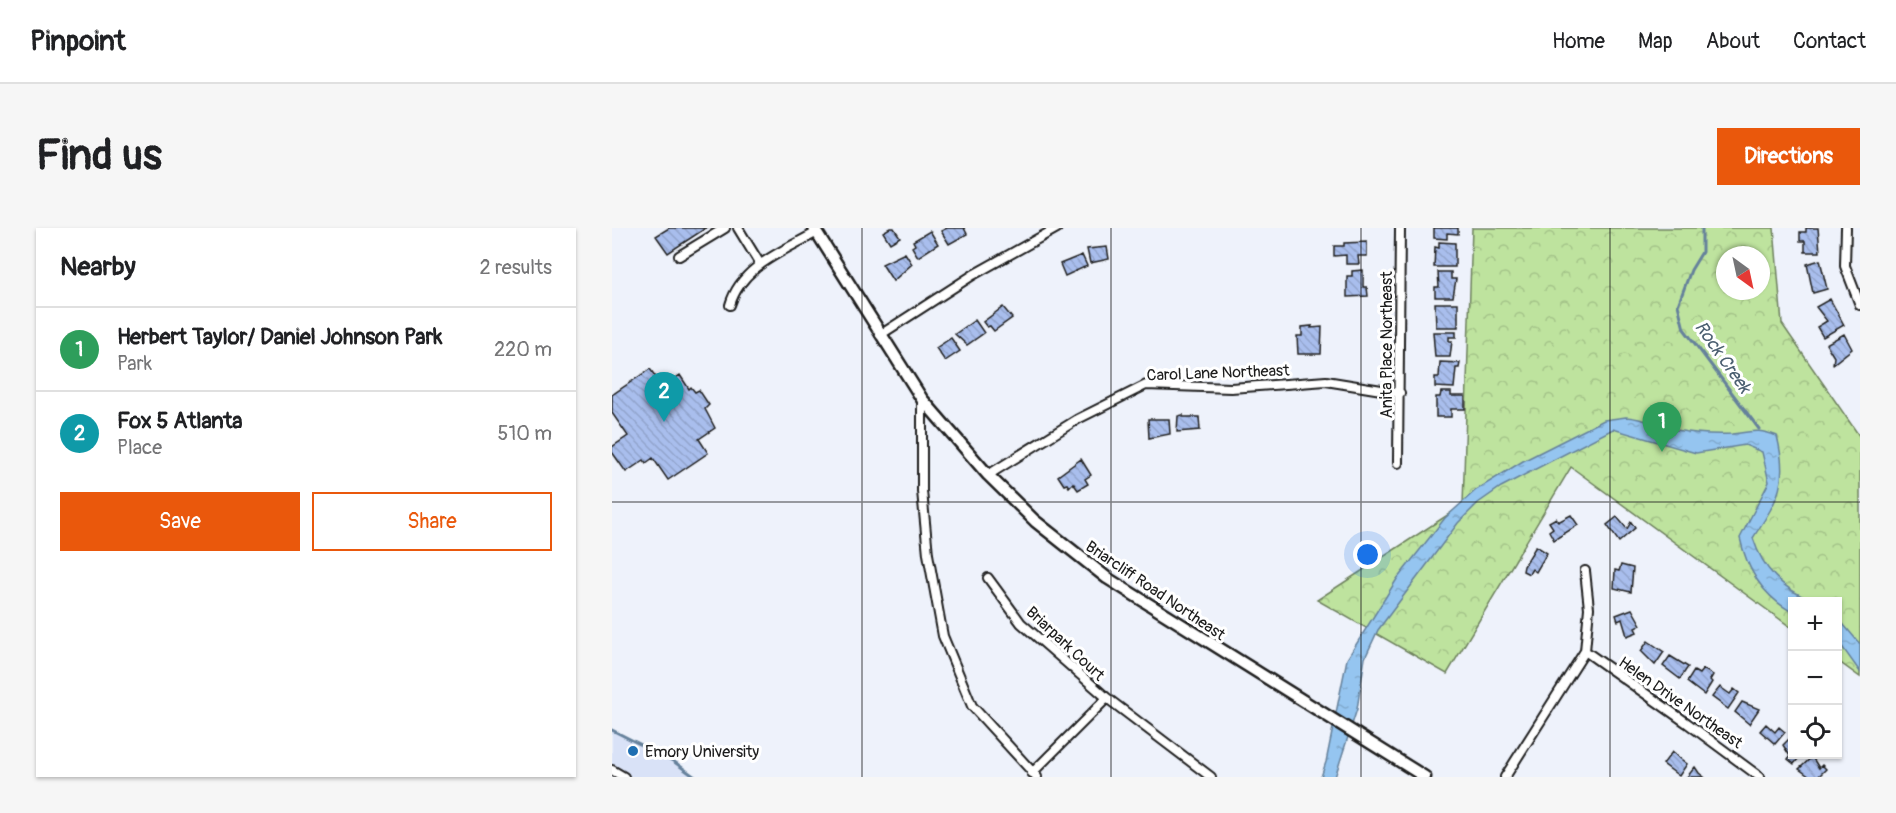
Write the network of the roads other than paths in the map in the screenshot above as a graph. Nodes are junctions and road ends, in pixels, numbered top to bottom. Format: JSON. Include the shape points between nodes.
{"nodes":[{"id":1,"x":725,"y":228,"type":"edge"},
{"id":2,"x":738,"y":228,"type":"edge"},
{"id":3,"x":1057,"y":228,"type":"edge"},
{"id":4,"x":1400,"y":228,"type":"edge"},
{"id":5,"x":1846,"y":228,"type":"edge"},
{"id":6,"x":815,"y":230,"type":"edge"},
{"id":7,"x":679,"y":256,"type":"dead end"},
{"id":8,"x":760,"y":264,"type":"junction"},
{"id":9,"x":1860,"y":305,"type":"edge"},
{"id":10,"x":730,"y":306,"type":"dead end"},
{"id":11,"x":880,"y":335,"type":"junction"},
{"id":12,"x":1400,"y":393,"type":"junction"},
{"id":13,"x":922,"y":399,"type":"junction"},
{"id":14,"x":1398,"y":463,"type":"dead end"},
{"id":15,"x":988,"y":476,"type":"junction"},
{"id":16,"x":1585,"y":571,"type":"dead end"},
{"id":17,"x":988,"y":578,"type":"dead end"},
{"id":18,"x":1585,"y":651,"type":"junction"},
{"id":19,"x":1107,"y":698,"type":"junction"},
{"id":20,"x":612,"y":770,"type":"edge"},
{"id":21,"x":1035,"y":775,"type":"edge"},
{"id":22,"x":624,"y":777,"type":"edge"},
{"id":23,"x":1211,"y":777,"type":"edge"},
{"id":24,"x":1425,"y":777,"type":"edge"},
{"id":25,"x":1505,"y":777,"type":"edge"},
{"id":26,"x":1760,"y":777,"type":"edge"}],
"edges":[{"from":1,"to":7,"type":"street"},
{"from":2,"to":8,"type":"street"},
{"from":3,"to":11,"type":"street","via":[[973,275]]},
{"from":4,"to":12,"type":"street","name":"Anita Place Northeast"},
{"from":5,"to":9,"type":"street","via":[[1845,266]]},
{"from":6,"to":8,"type":"street"},
{"from":6,"to":11,"type":"main road","name":"Briarcliff Road Northeast"},
{"from":8,"to":10,"type":"street","via":[[750,271]]},
{"from":11,"to":13,"type":"main road","name":"Briarcliff Road Northeast"},
{"from":12,"to":14,"type":"street","name":"Anita Place Northeast"},
{"from":12,"to":15,"type":"street","name":"Carol Lane Northeast","via":[[1326,381],[1231,388],[1146,385],[1078,419]]},
{"from":13,"to":15,"type":"main road","name":"Briarcliff Road Northeast"},
{"from":13,"to":21,"type":"street","via":[[922,491],[928,554],[943,636],[972,706]]},
{"from":15,"to":24,"type":"main road","name":"Briarcliff Road Northeast","via":[[1035,521],[1107,578]]},
{"from":16,"to":18,"type":"street","via":[[1589,608]]},
{"from":17,"to":19,"type":"street","name":"Briarpark Court","via":[[1021,623]]},
{"from":18,"to":25,"type":"street"},
{"from":18,"to":26,"type":"street","name":"Helen Drive Northeast"},
{"from":19,"to":21,"type":"street","name":"Briarpark Court"},
{"from":19,"to":23,"type":"street","name":"Briarpark Court"},
{"from":20,"to":22,"type":"street"}]}
